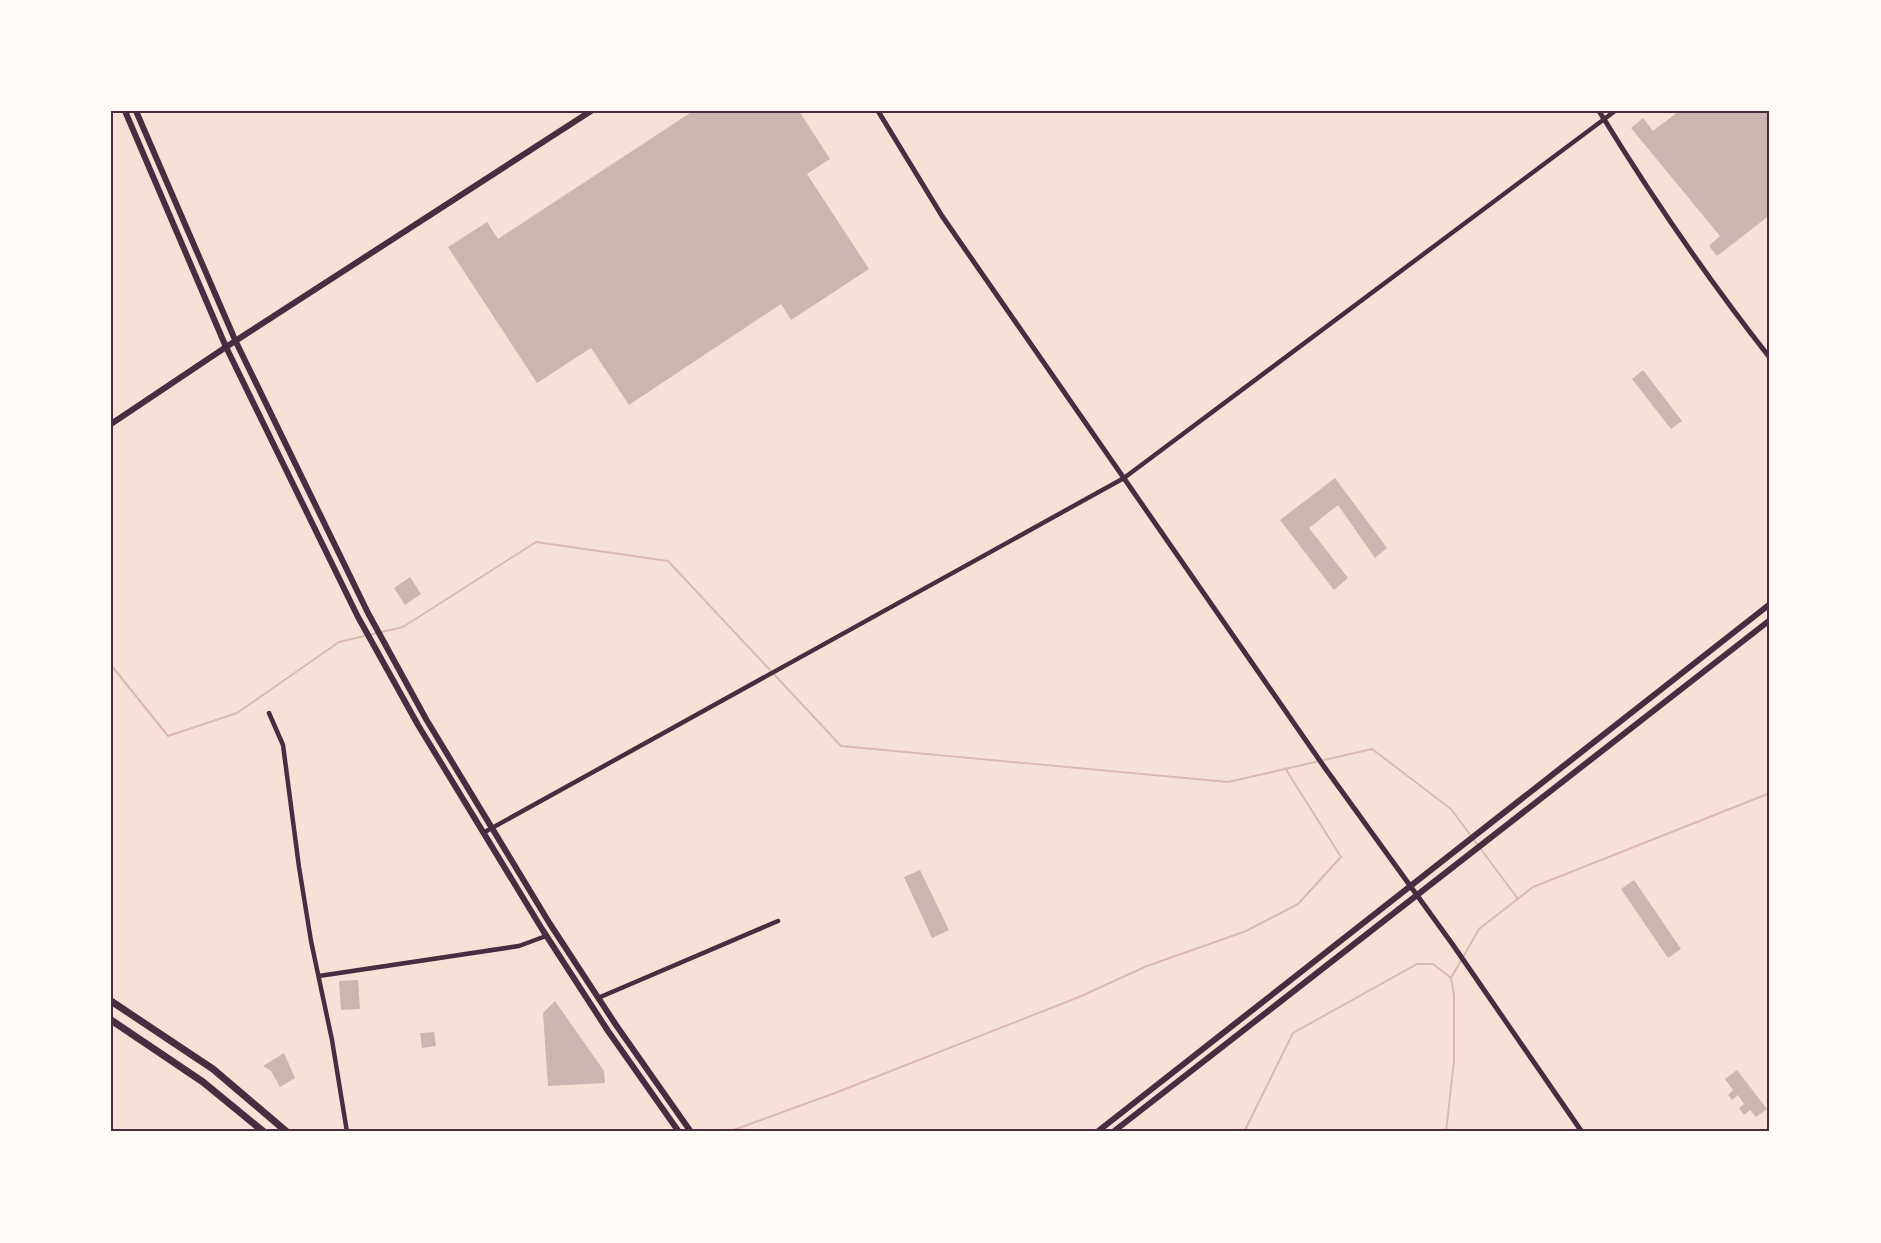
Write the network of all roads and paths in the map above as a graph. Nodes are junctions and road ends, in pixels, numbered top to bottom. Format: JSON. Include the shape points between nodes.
{"nodes":[{"id":1,"x":125,"y":111,"type":"edge"},
{"id":2,"x":136,"y":111,"type":"edge"},
{"id":3,"x":591,"y":111,"type":"edge"},
{"id":4,"x":878,"y":111,"type":"edge"},
{"id":5,"x":1599,"y":111,"type":"edge"},
{"id":6,"x":1615,"y":111,"type":"edge"},
{"id":7,"x":1604,"y":119,"type":"junction"},
{"id":8,"x":235,"y":341,"type":"junction"},
{"id":9,"x":226,"y":346,"type":"junction"},
{"id":10,"x":1770,"y":358,"type":"edge"},
{"id":11,"x":111,"y":424,"type":"edge"},
{"id":12,"x":1125,"y":478,"type":"junction"},
{"id":13,"x":1770,"y":604,"type":"edge"},
{"id":14,"x":1770,"y":620,"type":"edge"},
{"id":15,"x":269,"y":713,"type":"dead end"},
{"id":16,"x":491,"y":828,"type":"junction"},
{"id":17,"x":483,"y":833,"type":"junction"},
{"id":18,"x":1410,"y":886,"type":"junction"},
{"id":19,"x":1417,"y":894,"type":"junction"},
{"id":20,"x":778,"y":921,"type":"dead end"},
{"id":21,"x":546,"y":936,"type":"junction"},
{"id":22,"x":319,"y":976,"type":"junction"},
{"id":23,"x":598,"y":998,"type":"junction"},
{"id":24,"x":111,"y":1001,"type":"edge"},
{"id":25,"x":111,"y":1020,"type":"edge"},
{"id":26,"x":678,"y":1131,"type":"edge"},
{"id":27,"x":264,"y":1132,"type":"edge"},
{"id":28,"x":287,"y":1132,"type":"edge"},
{"id":29,"x":347,"y":1132,"type":"edge"},
{"id":30,"x":692,"y":1132,"type":"edge"},
{"id":31,"x":1096,"y":1132,"type":"edge"},
{"id":32,"x":1113,"y":1132,"type":"edge"},
{"id":33,"x":1582,"y":1132,"type":"edge"}],
"edges":[{"from":1,"to":9,"type":"main road"},
{"from":2,"to":8,"type":"main road"},
{"from":3,"to":8,"type":"main road"},
{"from":4,"to":12,"type":"street","via":[[942,216]]},
{"from":5,"to":7,"type":"street"},
{"from":6,"to":7,"type":"street"},
{"from":7,"to":10,"type":"street","via":[[1731,308]]},
{"from":7,"to":12,"type":"street"},
{"from":8,"to":9,"type":"main road"},
{"from":8,"to":16,"type":"main road","via":[[368,613]]},
{"from":9,"to":11,"type":"main road"},
{"from":9,"to":17,"type":"main road","via":[[358,617]]},
{"from":12,"to":16,"type":"street"},
{"from":12,"to":18,"type":"street"},
{"from":13,"to":18,"type":"main road"},
{"from":14,"to":19,"type":"main road"},
{"from":15,"to":22,"type":"street","via":[[283,745]]},
{"from":16,"to":17,"type":"street"},
{"from":16,"to":23,"type":"main road"},
{"from":17,"to":21,"type":"main road"},
{"from":18,"to":19,"type":"street"},
{"from":18,"to":31,"type":"main road"},
{"from":19,"to":32,"type":"main road"},
{"from":19,"to":33,"type":"street"},
{"from":20,"to":23,"type":"street"},
{"from":21,"to":22,"type":"street","via":[[519,946]]},
{"from":21,"to":26,"type":"main road"},
{"from":22,"to":29,"type":"street"},
{"from":23,"to":30,"type":"main road"},
{"from":24,"to":28,"type":"main road","via":[[213,1069]]},
{"from":25,"to":27,"type":"main road","via":[[203,1082]]}]}
